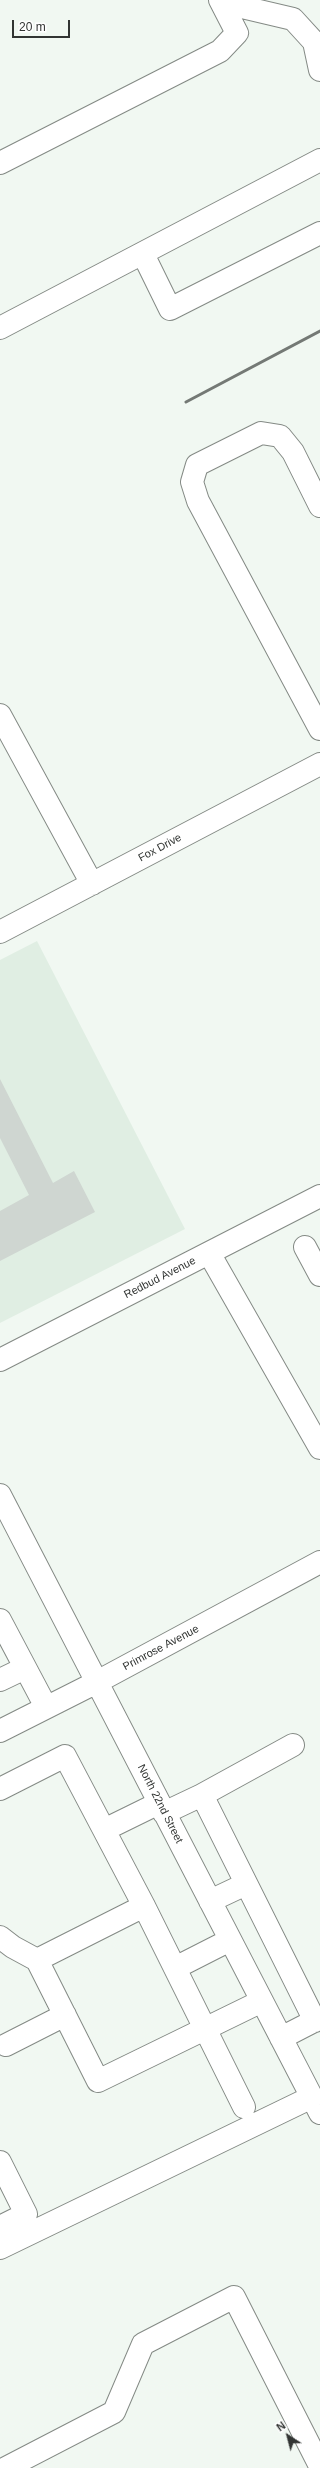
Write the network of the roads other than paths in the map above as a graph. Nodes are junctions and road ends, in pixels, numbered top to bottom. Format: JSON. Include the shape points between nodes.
{"nodes":[{"id":1,"x":221,"y":1,"type":"edge"},
{"id":2,"x":320,"y":70,"type":"edge"},
{"id":3,"x":320,"y":160,"type":"edge"},
{"id":4,"x":0,"y":163,"type":"edge"},
{"id":5,"x":320,"y":233,"type":"edge"},
{"id":6,"x":143,"y":254,"type":"junction"},
{"id":7,"x":0,"y":328,"type":"edge"},
{"id":8,"x":320,"y":506,"type":"edge"},
{"id":9,"x":0,"y":715,"type":"edge"},
{"id":10,"x":320,"y":728,"type":"edge"},
{"id":11,"x":320,"y":764,"type":"edge"},
{"id":12,"x":92,"y":884,"type":"junction"},
{"id":13,"x":0,"y":932,"type":"edge"},
{"id":14,"x":320,"y":1196,"type":"edge"},
{"id":15,"x":305,"y":1247,"type":"dead end"},
{"id":16,"x":209,"y":1252,"type":"junction"},
{"id":17,"x":320,"y":1275,"type":"edge"},
{"id":18,"x":0,"y":1360,"type":"edge"},
{"id":19,"x":320,"y":1448,"type":"edge"},
{"id":20,"x":0,"y":1495,"type":"edge"},
{"id":21,"x":320,"y":1562,"type":"edge"},
{"id":22,"x":0,"y":1620,"type":"edge"},
{"id":23,"x":25,"y":1668,"type":"junction"},
{"id":24,"x":0,"y":1680,"type":"edge"},
{"id":25,"x":97,"y":1682,"type":"junction"},
{"id":26,"x":46,"y":1707,"type":"junction"},
{"id":27,"x":0,"y":1730,"type":"edge"},
{"id":28,"x":293,"y":1745,"type":"dead end"},
{"id":29,"x":0,"y":1789,"type":"edge"},
{"id":30,"x":202,"y":1795,"type":"junction"},
{"id":31,"x":162,"y":1808,"type":"junction"},
{"id":32,"x":104,"y":1830,"type":"junction"},
{"id":33,"x":246,"y":1884,"type":"junction"},
{"id":34,"x":210,"y":1901,"type":"junction"},
{"id":35,"x":144,"y":1906,"type":"junction"},
{"id":36,"x":0,"y":1937,"type":"edge"},
{"id":37,"x":230,"y":1940,"type":"junction"},
{"id":38,"x":37,"y":1960,"type":"junction"},
{"id":39,"x":175,"y":1968,"type":"junction"},
{"id":40,"x":262,"y":2001,"type":"junction"},
{"id":41,"x":66,"y":2015,"type":"junction"},
{"id":42,"x":318,"y":2020,"type":"edge"},
{"id":43,"x":206,"y":2029,"type":"junction"},
{"id":44,"x":281,"y":2038,"type":"junction"},
{"id":45,"x":6,"y":2045,"type":"dead end"},
{"id":46,"x":316,"y":2105,"type":"edge"},
{"id":47,"x":244,"y":2107,"type":"dead end"},
{"id":48,"x":0,"y":2162,"type":"edge"},
{"id":49,"x":0,"y":2228,"type":"edge"},
{"id":50,"x":0,"y":2248,"type":"edge"},
{"id":51,"x":320,"y":2466,"type":"edge"},
{"id":52,"x":6,"y":2468,"type":"edge"}],
"edges":[{"from":1,"to":2,"type":"street","via":[[294,19],[314,42]]},
{"from":1,"to":4,"type":"street","via":[[237,33],[220,51]]},
{"from":3,"to":6,"type":"street"},
{"from":5,"to":6,"type":"street","via":[[170,309]]},
{"from":6,"to":7,"type":"street"},
{"from":8,"to":10,"type":"street","via":[[293,452],[280,436],[261,433],[197,464],[192,482],[198,501]]},
{"from":9,"to":12,"type":"street"},
{"from":11,"to":12,"type":"street","name":"Fox Drive"},
{"from":12,"to":13,"type":"street","name":"Fox Drive"},
{"from":14,"to":16,"type":"street","name":"Redbud Avenue"},
{"from":15,"to":17,"type":"street"},
{"from":16,"to":18,"type":"street","name":"Redbud Avenue"},
{"from":16,"to":19,"type":"street"},
{"from":20,"to":25,"type":"street","name":"North 22nd Street"},
{"from":21,"to":25,"type":"street","name":"Primrose Avenue"},
{"from":22,"to":23,"type":"street"},
{"from":23,"to":24,"type":"street"},
{"from":23,"to":26,"type":"street"},
{"from":25,"to":26,"type":"street","name":"Primrose Avenue"},
{"from":25,"to":31,"type":"street","name":"North 22nd Street"},
{"from":26,"to":27,"type":"street","name":"Primrose Avenue"},
{"from":28,"to":30,"type":"street"},
{"from":29,"to":32,"type":"street","via":[[65,1756]]},
{"from":30,"to":31,"type":"street"},
{"from":30,"to":33,"type":"street"},
{"from":31,"to":32,"type":"street"},
{"from":31,"to":34,"type":"street","name":"North 22nd Street"},
{"from":32,"to":35,"type":"street"},
{"from":33,"to":34,"type":"street"},
{"from":33,"to":42,"type":"street"},
{"from":34,"to":37,"type":"street","name":"North 22nd Street"},
{"from":35,"to":38,"type":"street"},
{"from":35,"to":39,"type":"street"},
{"from":36,"to":38,"type":"street"},
{"from":37,"to":39,"type":"street"},
{"from":37,"to":40,"type":"street","name":"North 22nd Street"},
{"from":38,"to":41,"type":"street"},
{"from":39,"to":43,"type":"street"},
{"from":40,"to":43,"type":"street"},
{"from":40,"to":44,"type":"street","name":"North 22nd Street"},
{"from":41,"to":43,"type":"street","via":[[98,2080]]},
{"from":41,"to":45,"type":"street"},
{"from":42,"to":44,"type":"street"},
{"from":43,"to":47,"type":"street"},
{"from":44,"to":46,"type":"street","name":"North 22nd Street"},
{"from":46,"to":50,"type":"street"},
{"from":48,"to":49,"type":"street","via":[[26,2214]]},
{"from":51,"to":52,"type":"street","via":[[234,2298],[143,2344],[114,2412]]}]}
